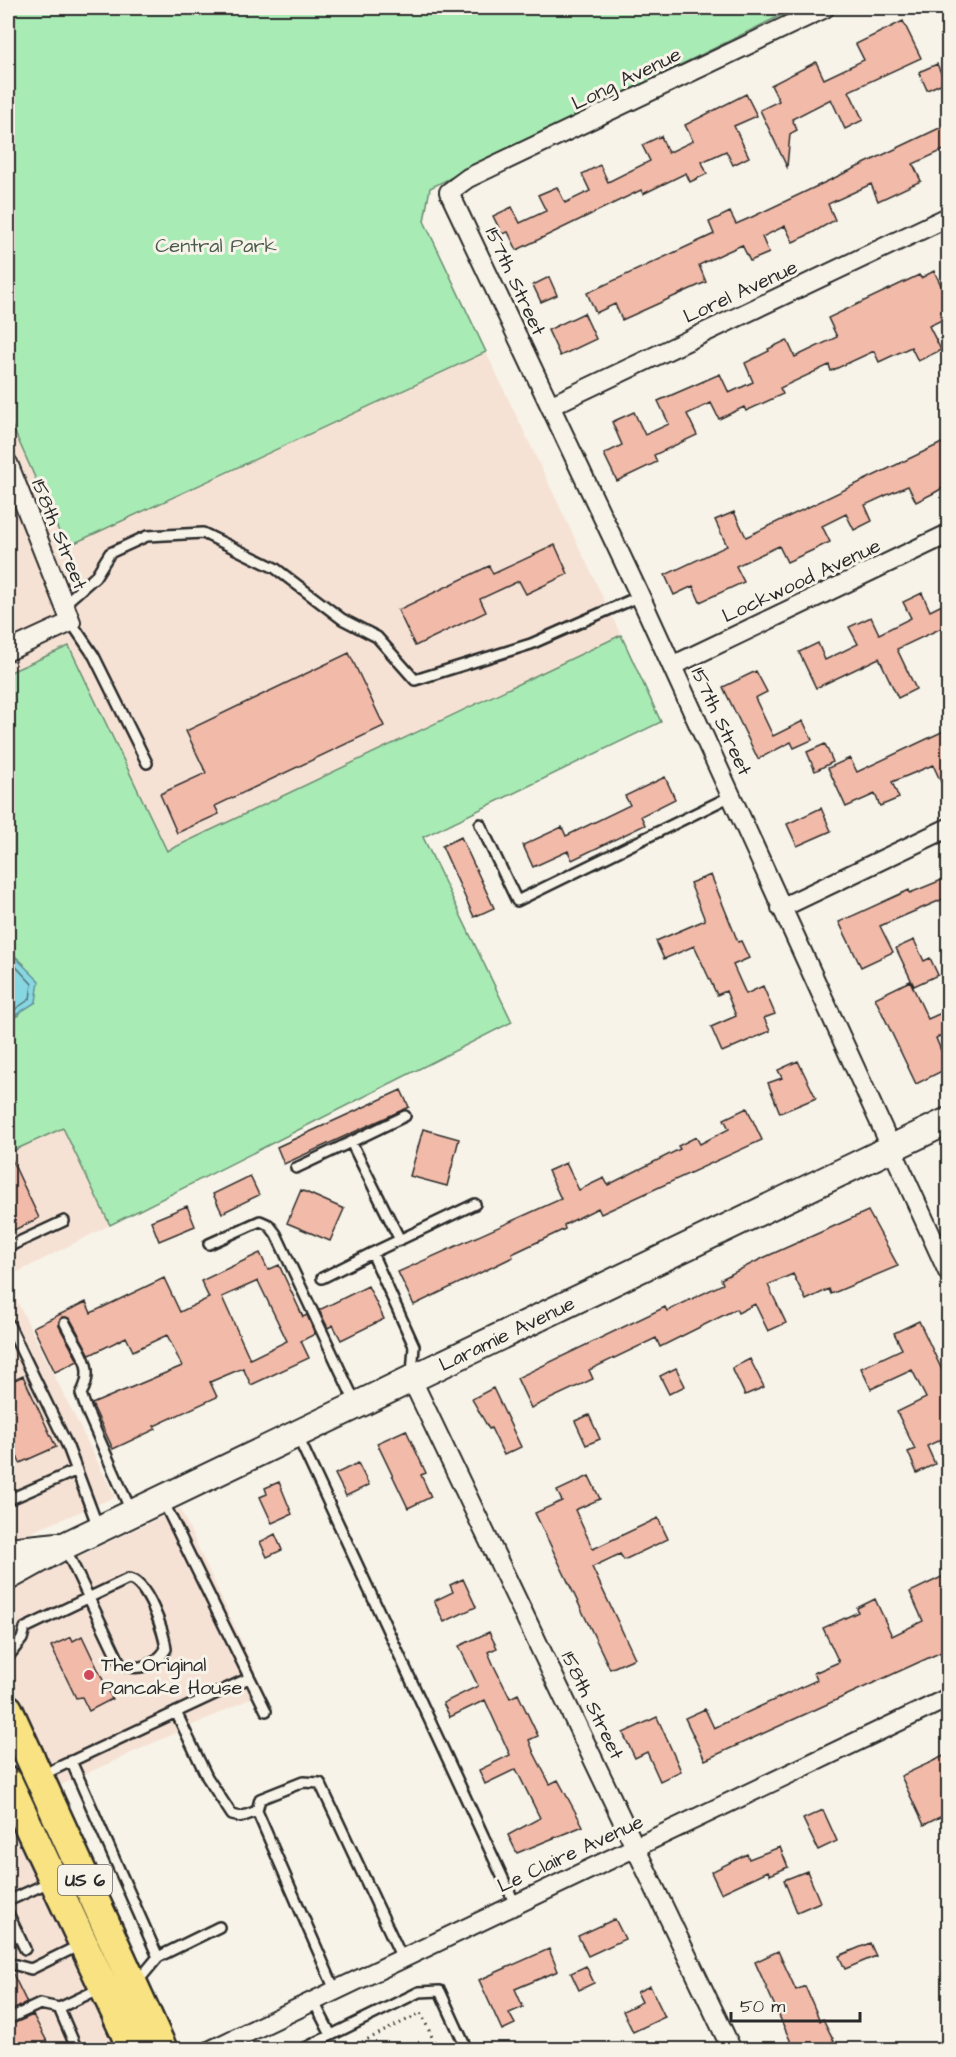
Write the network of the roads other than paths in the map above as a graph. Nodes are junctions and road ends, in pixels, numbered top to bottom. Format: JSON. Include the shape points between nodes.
{"nodes":[{"id":1,"x":825,"y":8,"type":"edge"},
{"id":2,"x":449,"y":192,"type":"joint"},
{"id":3,"x":948,"y":217,"type":"edge"},
{"id":4,"x":550,"y":406,"type":"junction"},
{"id":5,"x":8,"y":464,"type":"edge"},
{"id":6,"x":948,"y":534,"type":"edge"},
{"id":7,"x":640,"y":596,"type":"junction"},
{"id":8,"x":64,"y":604,"type":"junction"},
{"id":9,"x":70,"y":622,"type":"junction"},
{"id":10,"x":8,"y":651,"type":"edge"},
{"id":11,"x":672,"y":666,"type":"junction"},
{"id":12,"x":147,"y":763,"type":"dead end"},
{"id":13,"x":731,"y":796,"type":"junction"},
{"id":14,"x":480,"y":824,"type":"dead end"},
{"id":15,"x":948,"y":828,"type":"edge"},
{"id":16,"x":781,"y":908,"type":"junction"},
{"id":17,"x":405,"y":1116,"type":"dead end"},
{"id":18,"x":948,"y":1121,"type":"edge"},
{"id":19,"x":351,"y":1142,"type":"junction"},
{"id":20,"x":890,"y":1149,"type":"junction"},
{"id":21,"x":296,"y":1168,"type":"dead end"},
{"id":22,"x":475,"y":1204,"type":"dead end"},
{"id":23,"x":64,"y":1221,"type":"dead end"},
{"id":24,"x":400,"y":1240,"type":"junction"},
{"id":25,"x":209,"y":1244,"type":"dead end"},
{"id":26,"x":8,"y":1247,"type":"edge"},
{"id":27,"x":372,"y":1253,"type":"junction"},
{"id":28,"x":948,"y":1272,"type":"edge"},
{"id":29,"x":322,"y":1278,"type":"dead end"},
{"id":30,"x":8,"y":1323,"type":"edge"},
{"id":31,"x":65,"y":1323,"type":"dead end"},
{"id":32,"x":412,"y":1380,"type":"junction"},
{"id":33,"x":357,"y":1406,"type":"junction"},
{"id":34,"x":297,"y":1435,"type":"junction"},
{"id":35,"x":77,"y":1470,"type":"junction"},
{"id":36,"x":162,"y":1499,"type":"junction"},
{"id":37,"x":8,"y":1500,"type":"edge"},
{"id":38,"x":132,"y":1513,"type":"junction"},
{"id":39,"x":99,"y":1529,"type":"junction"},
{"id":40,"x":64,"y":1546,"type":"junction"},
{"id":41,"x":9,"y":1547,"type":"edge"},
{"id":42,"x":8,"y":1577,"type":"edge"},
{"id":43,"x":89,"y":1597,"type":"junction"},
{"id":44,"x":8,"y":1657,"type":"edge"},
{"id":45,"x":249,"y":1678,"type":"junction"},
{"id":46,"x":948,"y":1698,"type":"edge"},
{"id":47,"x":8,"y":1709,"type":"edge"},
{"id":48,"x":176,"y":1712,"type":"junction"},
{"id":49,"x":266,"y":1712,"type":"dead end"},
{"id":50,"x":71,"y":1761,"type":"junction"},
{"id":51,"x":38,"y":1777,"type":"junction"},
{"id":52,"x":9,"y":1787,"type":"edge"},
{"id":53,"x":257,"y":1811,"type":"junction"},
{"id":54,"x":636,"y":1846,"type":"junction"},
{"id":55,"x":54,"y":1880,"type":"junction"},
{"id":56,"x":8,"y":1901,"type":"edge"},
{"id":57,"x":515,"y":1904,"type":"junction"},
{"id":58,"x":8,"y":1913,"type":"edge"},
{"id":59,"x":219,"y":1927,"type":"dead end"},
{"id":60,"x":83,"y":1943,"type":"junction"},
{"id":61,"x":25,"y":1949,"type":"dead end"},
{"id":62,"x":158,"y":1958,"type":"junction"},
{"id":63,"x":402,"y":1958,"type":"junction"},
{"id":64,"x":8,"y":1967,"type":"edge"},
{"id":65,"x":104,"y":1987,"type":"junction"},
{"id":66,"x":134,"y":1987,"type":"junction"},
{"id":67,"x":335,"y":1989,"type":"junction"},
{"id":68,"x":313,"y":2000,"type":"junction"},
{"id":69,"x":59,"y":2008,"type":"junction"},
{"id":70,"x":8,"y":2019,"type":"edge"},
{"id":71,"x":331,"y":2035,"type":"junction"},
{"id":72,"x":77,"y":2049,"type":"edge"},
{"id":73,"x":133,"y":2049,"type":"edge"},
{"id":74,"x":163,"y":2049,"type":"edge"},
{"id":75,"x":210,"y":2049,"type":"edge"},
{"id":76,"x":301,"y":2049,"type":"edge"},
{"id":77,"x":467,"y":2049,"type":"edge"},
{"id":78,"x":732,"y":2049,"type":"edge"}],
"edges":[{"from":1,"to":2,"type":"street","name":"Long Avenue","via":[[468,178]]},
{"from":2,"to":4,"type":"street","name":"157th Street"},
{"from":3,"to":4,"type":"street","name":"Lorel Avenue"},
{"from":4,"to":7,"type":"street","name":"157th Street"},
{"from":5,"to":8,"type":"street","name":"158th Street"},
{"from":6,"to":11,"type":"street","name":"Lockwood Avenue"},
{"from":7,"to":8,"type":"lane","via":[[531,644],[416,680],[377,637],[342,619],[275,568],[202,533],[147,536],[110,553],[95,578]]},
{"from":7,"to":11,"type":"street","name":"157th Street"},
{"from":8,"to":9,"type":"street","name":"158th Street"},
{"from":9,"to":10,"type":"street"},
{"from":9,"to":12,"type":"lane","via":[[94,656]]},
{"from":11,"to":13,"type":"street","name":"157th Street"},
{"from":13,"to":14,"type":"lane","via":[[516,901]]},
{"from":13,"to":16,"type":"street","name":"157th Street"},
{"from":15,"to":16,"type":"street"},
{"from":16,"to":20,"type":"street","name":"157th Street"},
{"from":17,"to":19,"type":"lane"},
{"from":18,"to":20,"type":"street","name":"Laramie Avenue"},
{"from":19,"to":21,"type":"lane"},
{"from":19,"to":24,"type":"lane"},
{"from":20,"to":28,"type":"street","name":"157th Street"},
{"from":20,"to":32,"type":"street","name":"Laramie Avenue"},
{"from":22,"to":24,"type":"lane"},
{"from":23,"to":26,"type":"lane"},
{"from":24,"to":27,"type":"lane"},
{"from":25,"to":33,"type":"lane","via":[[260,1221],[269,1225]]},
{"from":27,"to":29,"type":"lane"},
{"from":27,"to":32,"type":"lane","via":[[414,1346]]},
{"from":30,"to":35,"type":"lane"},
{"from":31,"to":38,"type":"lane","via":[[89,1370],[89,1380],[81,1394]]},
{"from":32,"to":33,"type":"street","name":"Laramie Avenue"},
{"from":32,"to":54,"type":"street","name":"158th Street"},
{"from":33,"to":34,"type":"street","name":"Laramie Avenue"},
{"from":34,"to":36,"type":"street","name":"Laramie Avenue"},
{"from":34,"to":57,"type":"lane"},
{"from":35,"to":37,"type":"lane"},
{"from":35,"to":39,"type":"lane"},
{"from":36,"to":38,"type":"street","name":"Laramie Avenue"},
{"from":36,"to":45,"type":"lane"},
{"from":38,"to":39,"type":"street","name":"Laramie Avenue"},
{"from":39,"to":40,"type":"street","name":"Laramie Avenue"},
{"from":40,"to":41,"type":"street","name":"Laramie Avenue"},
{"from":40,"to":42,"type":"street","name":"Laramie Avenue"},
{"from":40,"to":43,"type":"lane"},
{"from":43,"to":43,"type":"lane","via":[[128,1579],[142,1586],[164,1633],[166,1649],[161,1656],[137,1668],[120,1663]]},
{"from":43,"to":44,"type":"lane","via":[[25,1628]]},
{"from":45,"to":48,"type":"lane"},
{"from":45,"to":49,"type":"lane"},
{"from":46,"to":54,"type":"street","name":"Le Claire Avenue"},
{"from":47,"to":51,"type":"main road","number":"US 6"},
{"from":48,"to":50,"type":"lane"},
{"from":48,"to":53,"type":"lane","via":[[215,1791],[232,1815],[241,1817]]},
{"from":50,"to":51,"type":"lane"},
{"from":50,"to":62,"type":"lane"},
{"from":51,"to":66,"type":"main road","number":"US 6"},
{"from":52,"to":55,"type":"main road","number":"US 6","via":[[20,1818]]},
{"from":53,"to":63,"type":"lane","via":[[260,1799],[303,1782],[320,1783]]},
{"from":53,"to":67,"type":"lane"},
{"from":54,"to":57,"type":"street","name":"Le Claire Avenue"},
{"from":54,"to":78,"type":"street","name":"158th Street"},
{"from":55,"to":56,"type":"lane"},
{"from":55,"to":60,"type":"main road","number":"US 6"},
{"from":57,"to":63,"type":"street","name":"Le Claire Avenue"},
{"from":58,"to":61,"type":"lane"},
{"from":59,"to":62,"type":"lane"},
{"from":60,"to":64,"type":"lane","via":[[31,1969],[12,1964]]},
{"from":60,"to":65,"type":"main road","number":"US 6"},
{"from":62,"to":66,"type":"lane"},
{"from":63,"to":67,"type":"street","name":"Le Claire Avenue"},
{"from":65,"to":69,"type":"lane"},
{"from":65,"to":73,"type":"main road","number":"US 6"},
{"from":66,"to":74,"type":"main road","number":"US 6"},
{"from":67,"to":68,"type":"street","name":"Le Claire Avenue"},
{"from":68,"to":71,"type":"lane"},
{"from":68,"to":75,"type":"street","name":"Le Claire Avenue"},
{"from":69,"to":70,"type":"lane","via":[[40,2004]]},
{"from":69,"to":72,"type":"lane"},
{"from":71,"to":76,"type":"lane"},
{"from":71,"to":77,"type":"lane","via":[[419,1992],[440,1991]]}]}
